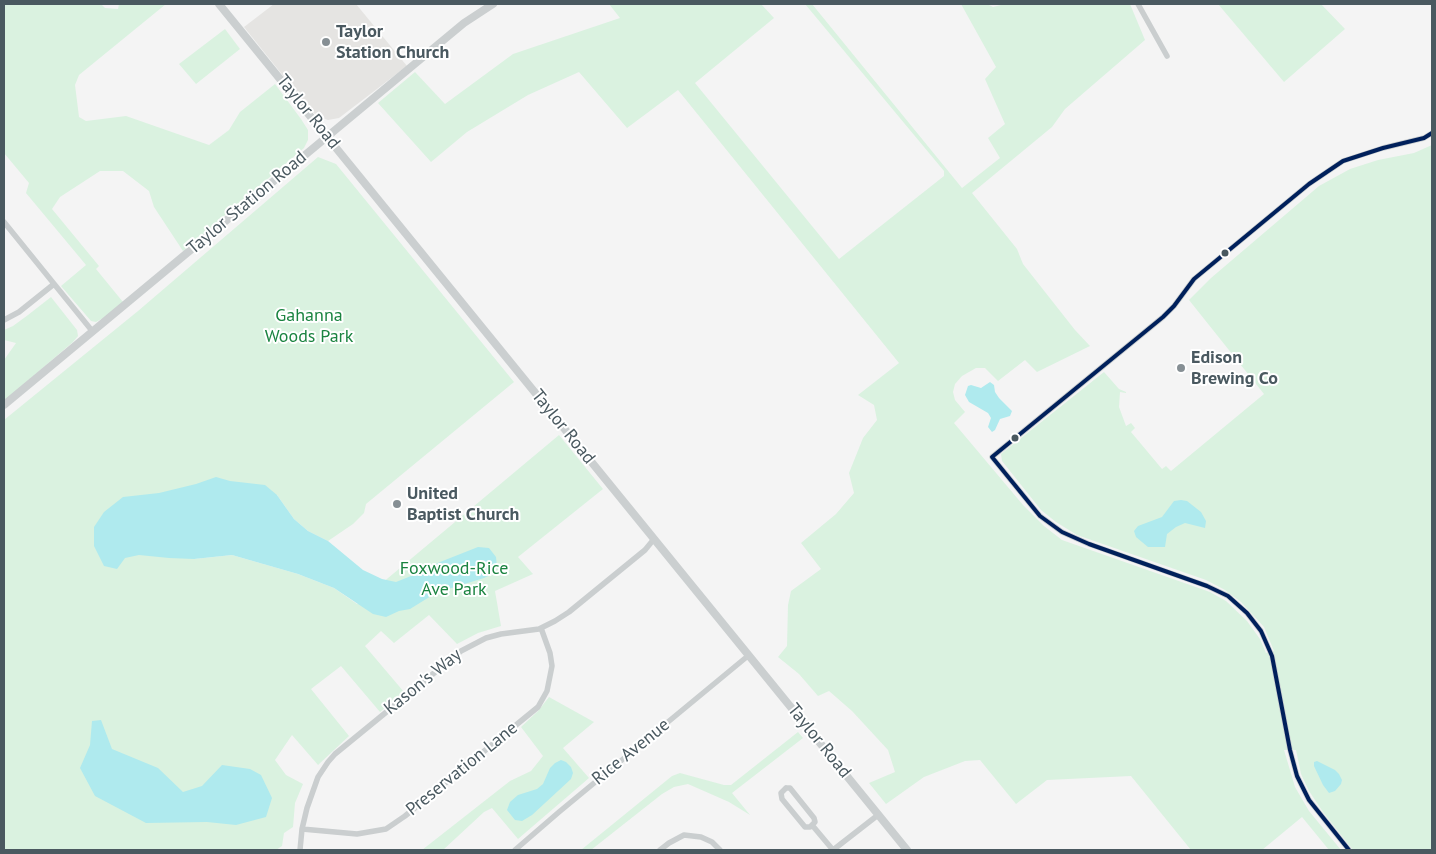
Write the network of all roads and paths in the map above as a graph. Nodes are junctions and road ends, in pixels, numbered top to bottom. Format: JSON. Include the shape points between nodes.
{"nodes":[{"id":1,"x":219,"y":4,"type":"edge"},
{"id":2,"x":493,"y":4,"type":"edge"},
{"id":3,"x":1138,"y":4,"type":"edge"},
{"id":4,"x":1167,"y":56,"type":"dead end"},
{"id":5,"x":1432,"y":133,"type":"edge"},
{"id":6,"x":327,"y":136,"type":"junction"},
{"id":7,"x":4,"y":222,"type":"edge"},
{"id":8,"x":54,"y":284,"type":"junction"},
{"id":9,"x":4,"y":320,"type":"edge"},
{"id":10,"x":92,"y":332,"type":"junction"},
{"id":11,"x":4,"y":405,"type":"edge"},
{"id":12,"x":654,"y":539,"type":"junction"},
{"id":13,"x":541,"y":628,"type":"junction"},
{"id":14,"x":748,"y":655,"type":"junction"},
{"id":15,"x":878,"y":815,"type":"junction"},
{"id":16,"x":812,"y":825,"type":"junction"},
{"id":17,"x":302,"y":828,"type":"junction"},
{"id":18,"x":842,"y":848,"type":"edge"},
{"id":19,"x":300,"y":850,"type":"edge"},
{"id":20,"x":516,"y":850,"type":"edge"},
{"id":21,"x":660,"y":850,"type":"edge"},
{"id":22,"x":720,"y":850,"type":"edge"},
{"id":23,"x":833,"y":850,"type":"edge"},
{"id":24,"x":907,"y":850,"type":"edge"},
{"id":25,"x":1349,"y":850,"type":"edge"}],
"edges":[{"from":1,"to":6,"type":"main road","name":"Taylor Road"},
{"from":2,"to":6,"type":"main road","name":"Taylor Station Road","via":[[464,23]]},
{"from":3,"to":4,"type":"street"},
{"from":5,"to":25,"type":"street","via":[[1343,161],[1309,184],[1194,279],[1163,317],[992,457],[1040,516],[1062,532],[1218,591],[1247,613],[1261,632],[1272,656],[1297,776],[1309,800]]},
{"from":6,"to":10,"type":"main road","name":"Taylor Station Road"},
{"from":6,"to":12,"type":"main road","name":"Taylor Road"},
{"from":7,"to":8,"type":"street"},
{"from":8,"to":9,"type":"street"},
{"from":8,"to":10,"type":"street"},
{"from":10,"to":11,"type":"main road","name":"Taylor Station Road"},
{"from":12,"to":13,"type":"street","name":"Kason's Way","via":[[570,612]]},
{"from":12,"to":14,"type":"main road","name":"Taylor Road"},
{"from":13,"to":17,"type":"street","name":"Kason's Way","via":[[500,634],[461,650],[381,716],[328,762],[318,777]]},
{"from":13,"to":17,"type":"street","name":"Preservation Lane","via":[[552,666],[547,691],[538,707],[386,830],[357,834]]},
{"from":14,"to":15,"type":"main road","name":"Taylor Road"},
{"from":14,"to":20,"type":"street","name":"Rice Avenue"},
{"from":15,"to":18,"type":"street"},
{"from":15,"to":24,"type":"main road","name":"Taylor Road"},
{"from":16,"to":16,"type":"street","via":[[814,818],[790,788],[786,788],[782,799],[805,827]]},
{"from":16,"to":23,"type":"street"},
{"from":17,"to":19,"type":"street","name":"Kason's Way"},
{"from":18,"to":23,"type":"street"},
{"from":21,"to":22,"type":"street","via":[[684,835],[701,836]]}]}
